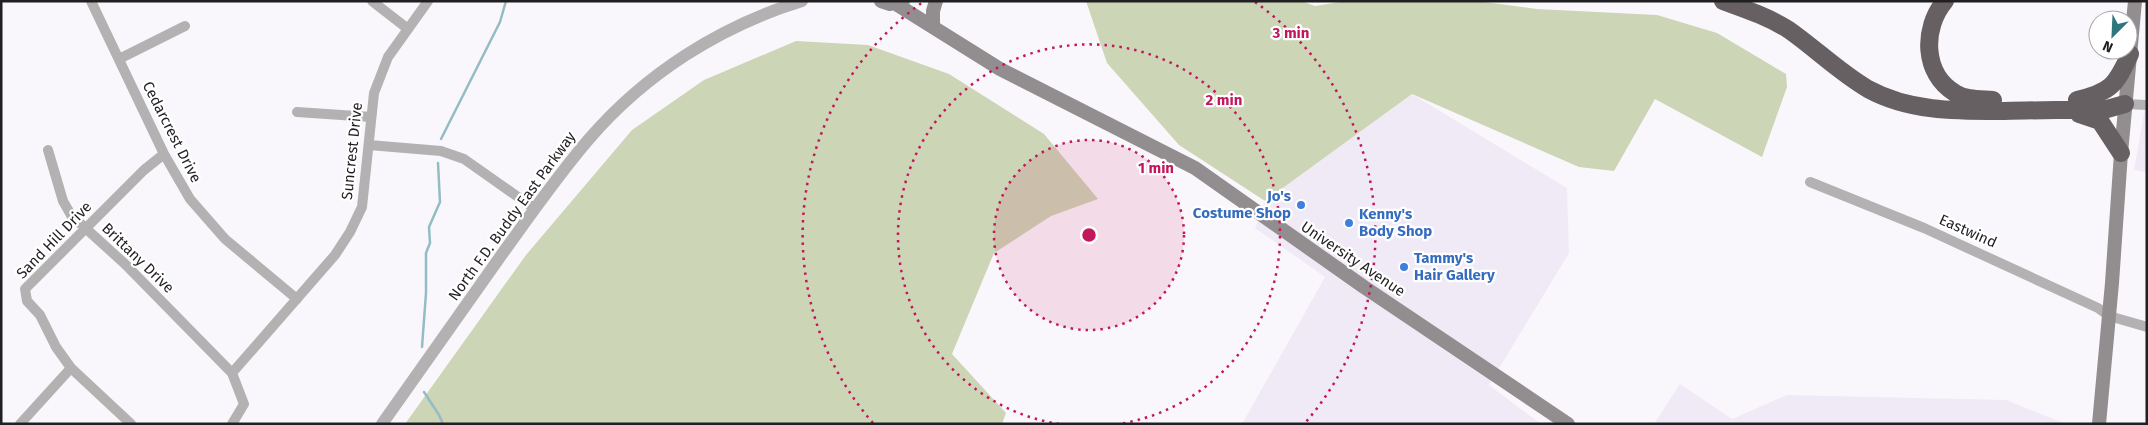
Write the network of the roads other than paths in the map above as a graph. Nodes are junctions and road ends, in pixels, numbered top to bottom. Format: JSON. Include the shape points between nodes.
{"nodes":[{"id":1,"x":91,"y":1,"type":"edge"},
{"id":2,"x":372,"y":1,"type":"edge"},
{"id":3,"x":428,"y":1,"type":"edge"},
{"id":4,"x":802,"y":1,"type":"edge"},
{"id":5,"x":881,"y":1,"type":"edge"},
{"id":6,"x":912,"y":1,"type":"edge"},
{"id":7,"x":936,"y":1,"type":"edge"},
{"id":8,"x":1723,"y":1,"type":"edge"},
{"id":9,"x":1945,"y":1,"type":"edge"},
{"id":10,"x":900,"y":3,"type":"edge"},
{"id":11,"x":185,"y":26,"type":"dead end"},
{"id":12,"x":933,"y":27,"type":"junction"},
{"id":13,"x":408,"y":29,"type":"junction"},
{"id":14,"x":119,"y":59,"type":"junction"},
{"id":15,"x":2127,"y":60,"type":"edge"},
{"id":16,"x":2129,"y":60,"type":"edge"},
{"id":17,"x":2077,"y":100,"type":"junction"},
{"id":18,"x":2125,"y":104,"type":"junction"},
{"id":19,"x":2147,"y":105,"type":"edge"},
{"id":20,"x":2062,"y":110,"type":"junction"},
{"id":21,"x":297,"y":112,"type":"dead end"},
{"id":22,"x":371,"y":117,"type":"junction"},
{"id":23,"x":369,"y":145,"type":"junction"},
{"id":24,"x":48,"y":150,"type":"dead end"},
{"id":25,"x":2121,"y":153,"type":"junction"},
{"id":26,"x":164,"y":154,"type":"junction"},
{"id":27,"x":1810,"y":182,"type":"dead end"},
{"id":28,"x":535,"y":209,"type":"junction"},
{"id":29,"x":86,"y":229,"type":"junction"},
{"id":30,"x":297,"y":298,"type":"junction"},
{"id":31,"x":2109,"y":316,"type":"junction"},
{"id":32,"x":2147,"y":327,"type":"edge"},
{"id":33,"x":71,"y":368,"type":"junction"},
{"id":34,"x":232,"y":373,"type":"junction"},
{"id":35,"x":20,"y":424,"type":"edge"},
{"id":36,"x":130,"y":424,"type":"edge"},
{"id":37,"x":232,"y":424,"type":"edge"},
{"id":38,"x":382,"y":424,"type":"edge"},
{"id":39,"x":1568,"y":424,"type":"edge"},
{"id":40,"x":2099,"y":424,"type":"edge"}],
"edges":[{"from":1,"to":14,"type":"street","name":"Cedarcrest Drive"},
{"from":2,"to":13,"type":"street"},
{"from":3,"to":13,"type":"street","name":"Suncrest Drive"},
{"from":4,"to":28,"type":"street","name":"North F.D. Buddy East Parkway","via":[[728,31],[659,73],[589,138]]},
{"from":5,"to":10,"type":"main road"},
{"from":6,"to":12,"type":"main road","name":"University Avenue"},
{"from":7,"to":12,"type":"main road"},
{"from":8,"to":20,"type":"highway","via":[[1787,29],[1842,73],[1899,103],[1969,111]]},
{"from":9,"to":17,"type":"highway","via":[[1932,22],[1929,55],[1942,83],[1956,94],[1997,100]]},
{"from":10,"to":12,"type":"main road","name":"University Avenue"},
{"from":11,"to":14,"type":"street"},
{"from":12,"to":39,"type":"main road","name":"University Avenue","via":[[1000,69],[1195,168]]},
{"from":13,"to":22,"type":"street","name":"Suncrest Drive","via":[[388,56],[374,93]]},
{"from":14,"to":26,"type":"street","name":"Cedarcrest Drive"},
{"from":15,"to":17,"type":"highway","via":[[2109,89]]},
{"from":16,"to":18,"type":"main road"},
{"from":17,"to":18,"type":"highway","via":[[2109,99]]},
{"from":18,"to":19,"type":"street"},
{"from":18,"to":20,"type":"highway","via":[[2107,109]]},
{"from":18,"to":25,"type":"main road"},
{"from":20,"to":25,"type":"highway","via":[[2100,121]]},
{"from":21,"to":22,"type":"street"},
{"from":22,"to":23,"type":"street","name":"Suncrest Drive"},
{"from":23,"to":28,"type":"street","via":[[441,151],[458,157]]},
{"from":23,"to":30,"type":"street","name":"Suncrest Drive","via":[[362,207],[335,255]]},
{"from":24,"to":29,"type":"street","name":"Brittany Drive","via":[[62,201]]},
{"from":25,"to":31,"type":"main road"},
{"from":26,"to":29,"type":"street","name":"Sand Hill Drive"},
{"from":26,"to":30,"type":"street","name":"Cedarcrest Drive","via":[[190,199],[225,239]]},
{"from":27,"to":31,"type":"street","name":"Eastwind","via":[[1924,228]]},
{"from":28,"to":38,"type":"street","name":"North F.D. Buddy East Parkway"},
{"from":29,"to":33,"type":"street","name":"Sand Hill Drive","via":[[25,289],[27,301],[40,315]]},
{"from":29,"to":34,"type":"street","name":"Brittany Drive"},
{"from":30,"to":34,"type":"street","name":"Suncrest Drive"},
{"from":31,"to":32,"type":"street","name":"Eastwind"},
{"from":31,"to":40,"type":"main road"},
{"from":33,"to":35,"type":"street"},
{"from":33,"to":36,"type":"street","name":"Sand Hill Drive"},
{"from":34,"to":37,"type":"street","via":[[244,404]]}]}
